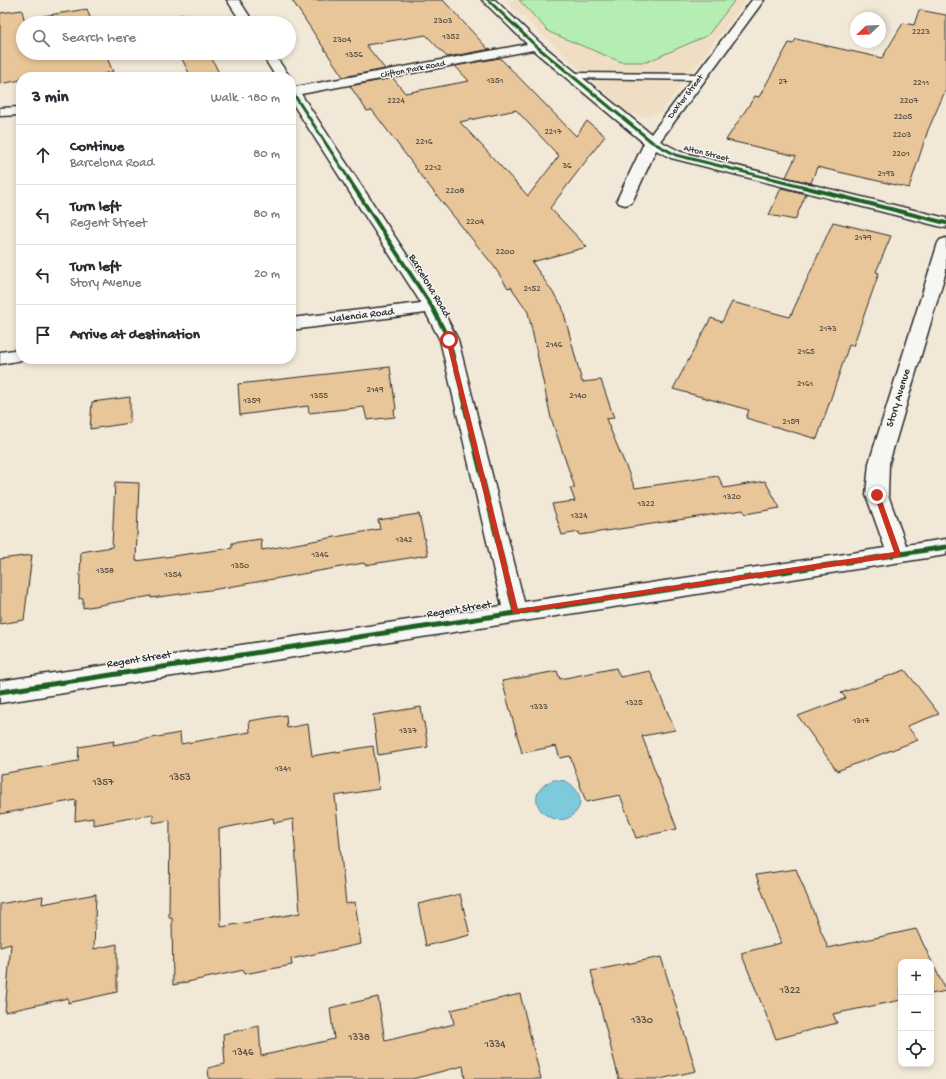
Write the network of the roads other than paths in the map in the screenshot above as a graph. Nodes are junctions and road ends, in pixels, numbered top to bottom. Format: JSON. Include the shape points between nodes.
{"nodes":[{"id":1,"x":233,"y":0,"type":"edge"},
{"id":2,"x":488,"y":0,"type":"edge"},
{"id":3,"x":758,"y":0,"type":"edge"},
{"id":4,"x":243,"y":16,"type":"edge"},
{"id":5,"x":536,"y":46,"type":"junction"},
{"id":6,"x":272,"y":60,"type":"edge"},
{"id":7,"x":280,"y":72,"type":"edge"},
{"id":8,"x":572,"y":76,"type":"junction"},
{"id":9,"x":701,"y":77,"type":"junction"},
{"id":10,"x":296,"y":90,"type":"edge"},
{"id":11,"x":296,"y":97,"type":"edge"},
{"id":12,"x":16,"y":111,"type":"edge"},
{"id":13,"x":0,"y":112,"type":"edge"},
{"id":14,"x":652,"y":142,"type":"junction"},
{"id":15,"x":625,"y":200,"type":"dead end"},
{"id":16,"x":946,"y":222,"type":"edge"},
{"id":17,"x":946,"y":243,"type":"edge"},
{"id":18,"x":432,"y":307,"type":"junction"},
{"id":19,"x":296,"y":323,"type":"edge"},
{"id":20,"x":16,"y":356,"type":"edge"},
{"id":21,"x":0,"y":358,"type":"edge"},
{"id":22,"x":946,"y":547,"type":"edge"},
{"id":23,"x":898,"y":554,"type":"junction"},
{"id":24,"x":515,"y":612,"type":"junction"},
{"id":25,"x":0,"y":692,"type":"edge"}],
"edges":[{"from":1,"to":4,"type":"street"},
{"from":2,"to":5,"type":"street","name":"Alton Street"},
{"from":3,"to":9,"type":"street","name":"Dexter Street"},
{"from":5,"to":8,"type":"street","name":"Alton Street"},
{"from":5,"to":10,"type":"street","name":"Clifton Park Road"},
{"from":6,"to":7,"type":"street"},
{"from":8,"to":9,"type":"lane"},
{"from":8,"to":14,"type":"street","name":"Alton Street"},
{"from":9,"to":14,"type":"street","name":"Dexter Street"},
{"from":11,"to":18,"type":"street","name":"Barcelona Road"},
{"from":12,"to":13,"type":"street"},
{"from":14,"to":15,"type":"street","name":"Dexter Street"},
{"from":14,"to":16,"type":"street","name":"Alton Street","via":[[676,155]]},
{"from":17,"to":23,"type":"street","name":"Story Avenue","via":[[879,463],[877,495]]},
{"from":18,"to":19,"type":"street","name":"Valencia Road"},
{"from":18,"to":24,"type":"street","name":"Barcelona Road","via":[[449,340]]},
{"from":20,"to":21,"type":"street"},
{"from":22,"to":23,"type":"street","name":"Regent Street"},
{"from":23,"to":24,"type":"street","name":"Regent Street"},
{"from":24,"to":25,"type":"street","name":"Regent Street"}]}
